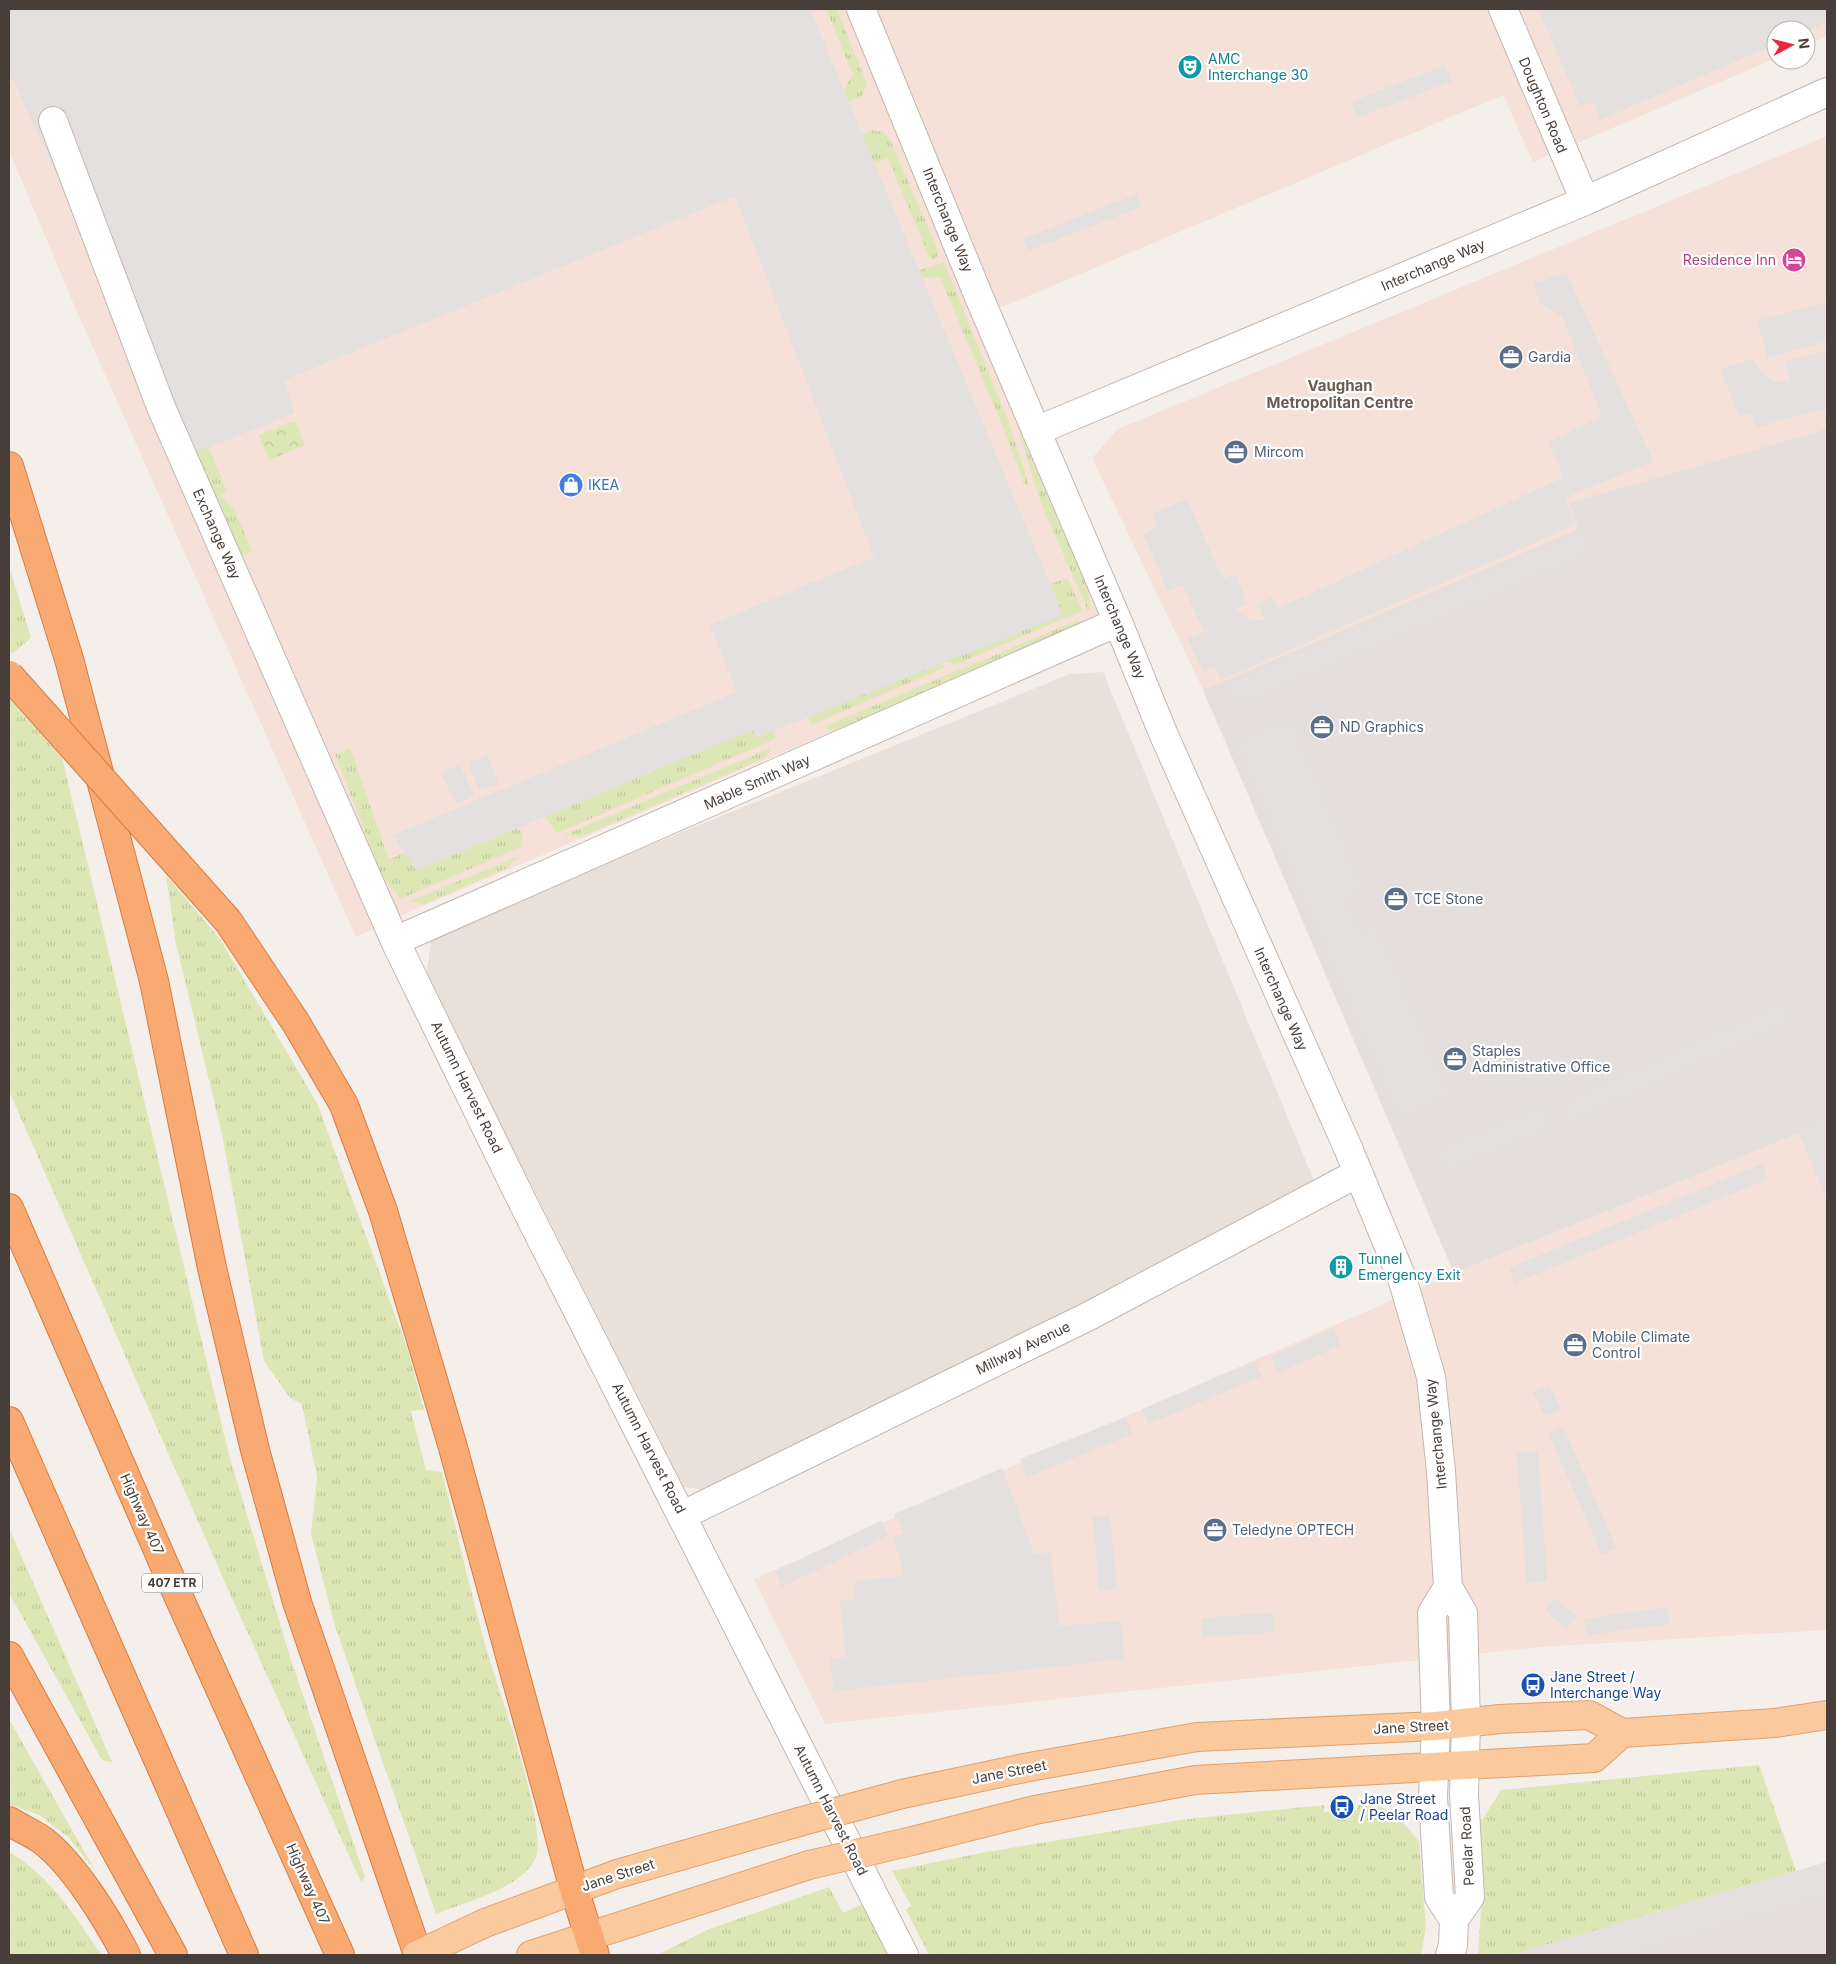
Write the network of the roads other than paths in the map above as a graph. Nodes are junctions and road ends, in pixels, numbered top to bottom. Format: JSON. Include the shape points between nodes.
{"nodes":[{"id":1,"x":861,"y":9,"type":"edge"},
{"id":2,"x":1503,"y":9,"type":"edge"},
{"id":3,"x":1827,"y":92,"type":"edge"},
{"id":4,"x":53,"y":121,"type":"dead end"},
{"id":5,"x":1585,"y":201,"type":"junction"},
{"id":6,"x":1036,"y":431,"type":"junction"},
{"id":7,"x":9,"y":466,"type":"edge"},
{"id":8,"x":1118,"y":622,"type":"junction"},
{"id":9,"x":9,"y":675,"type":"edge"},
{"id":10,"x":395,"y":941,"type":"junction"},
{"id":11,"x":1358,"y":1172,"type":"junction"},
{"id":12,"x":9,"y":1208,"type":"edge"},
{"id":13,"x":9,"y":1421,"type":"edge"},
{"id":14,"x":683,"y":1515,"type":"junction"},
{"id":15,"x":1448,"y":1587,"type":"junction"},
{"id":16,"x":9,"y":1656,"type":"edge"},
{"id":17,"x":1827,"y":1715,"type":"edge"},
{"id":18,"x":1466,"y":1723,"type":"junction"},
{"id":19,"x":1436,"y":1726,"type":"junction"},
{"id":20,"x":1622,"y":1733,"type":"junction"},
{"id":21,"x":1465,"y":1766,"type":"junction"},
{"id":22,"x":1435,"y":1768,"type":"junction"},
{"id":23,"x":9,"y":1821,"type":"edge"},
{"id":24,"x":574,"y":1890,"type":"junction"},
{"id":25,"x":1454,"y":1920,"type":"junction"},
{"id":26,"x":592,"y":1945,"type":"edge"},
{"id":27,"x":126,"y":1955,"type":"edge"},
{"id":28,"x":173,"y":1955,"type":"edge"},
{"id":29,"x":244,"y":1955,"type":"edge"},
{"id":30,"x":340,"y":1955,"type":"edge"},
{"id":31,"x":417,"y":1955,"type":"edge"},
{"id":32,"x":531,"y":1955,"type":"edge"},
{"id":33,"x":904,"y":1955,"type":"edge"},
{"id":34,"x":1450,"y":1955,"type":"edge"}],
"edges":[{"from":1,"to":6,"type":"street","name":"Interchange Way"},
{"from":2,"to":5,"type":"street","name":"Doughton Road"},
{"from":3,"to":5,"type":"street","name":"Interchange Way"},
{"from":4,"to":10,"type":"street","name":"Exchange Way","via":[[161,407]]},
{"from":5,"to":6,"type":"street","name":"Interchange Way"},
{"from":6,"to":8,"type":"street","name":"Interchange Way"},
{"from":7,"to":31,"type":"highway","via":[[69,659],[154,981],[212,1268],[255,1450],[297,1602]]},
{"from":8,"to":10,"type":"street","name":"Mable Smith Way"},
{"from":8,"to":11,"type":"street","name":"Interchange Way","via":[[1163,733]]},
{"from":9,"to":24,"type":"highway","bridge":true,"via":[[228,921],[296,1024],[344,1105],[384,1211],[452,1444]]},
{"from":10,"to":14,"type":"street","name":"Autumn Harvest Road","via":[[525,1207]]},
{"from":11,"to":14,"type":"street","name":"Millway Avenue","via":[[1091,1315]]},
{"from":11,"to":15,"type":"street","name":"Interchange Way","via":[[1402,1278],[1431,1377]]},
{"from":12,"to":30,"type":"highway","name":"Highway 407","number":"407 ETR","via":[[159,1553]]},
{"from":13,"to":29,"type":"highway"},
{"from":14,"to":33,"type":"street","name":"Autumn Harvest Road"},
{"from":15,"to":18,"type":"street","name":"Interchange Way","via":[[1463,1613]]},
{"from":15,"to":19,"type":"street","via":[[1432,1613]]},
{"from":16,"to":28,"type":"highway"},
{"from":17,"to":20,"type":"main road","via":[[1775,1723]]},
{"from":18,"to":19,"type":"main road","name":"Jane Street"},
{"from":18,"to":20,"type":"main road","name":"Jane Street","via":[[1589,1715]]},
{"from":18,"to":21,"type":"street","name":"Interchange Way"},
{"from":19,"to":22,"type":"street"},
{"from":19,"to":24,"type":"main road","name":"Jane Street","bridge":true,"via":[[1197,1737],[1024,1768],[902,1794],[616,1874]]},
{"from":20,"to":21,"type":"main road","via":[[1594,1758]]},
{"from":21,"to":22,"type":"main road"},
{"from":21,"to":25,"type":"street","name":"Peelar Road","via":[[1470,1897]]},
{"from":22,"to":25,"type":"street","via":[[1433,1797],[1439,1897]]},
{"from":22,"to":26,"type":"main road","bridge":true,"via":[[1195,1780],[1035,1810],[809,1865]]},
{"from":23,"to":27,"type":"highway","via":[[43,1841],[71,1870],[111,1926]]},
{"from":24,"to":26,"type":"highway"},
{"from":24,"to":31,"type":"main road","name":"Jane Street","bridge":true,"via":[[485,1923]]},
{"from":25,"to":34,"type":"street"},
{"from":26,"to":32,"type":"main road"}]}
